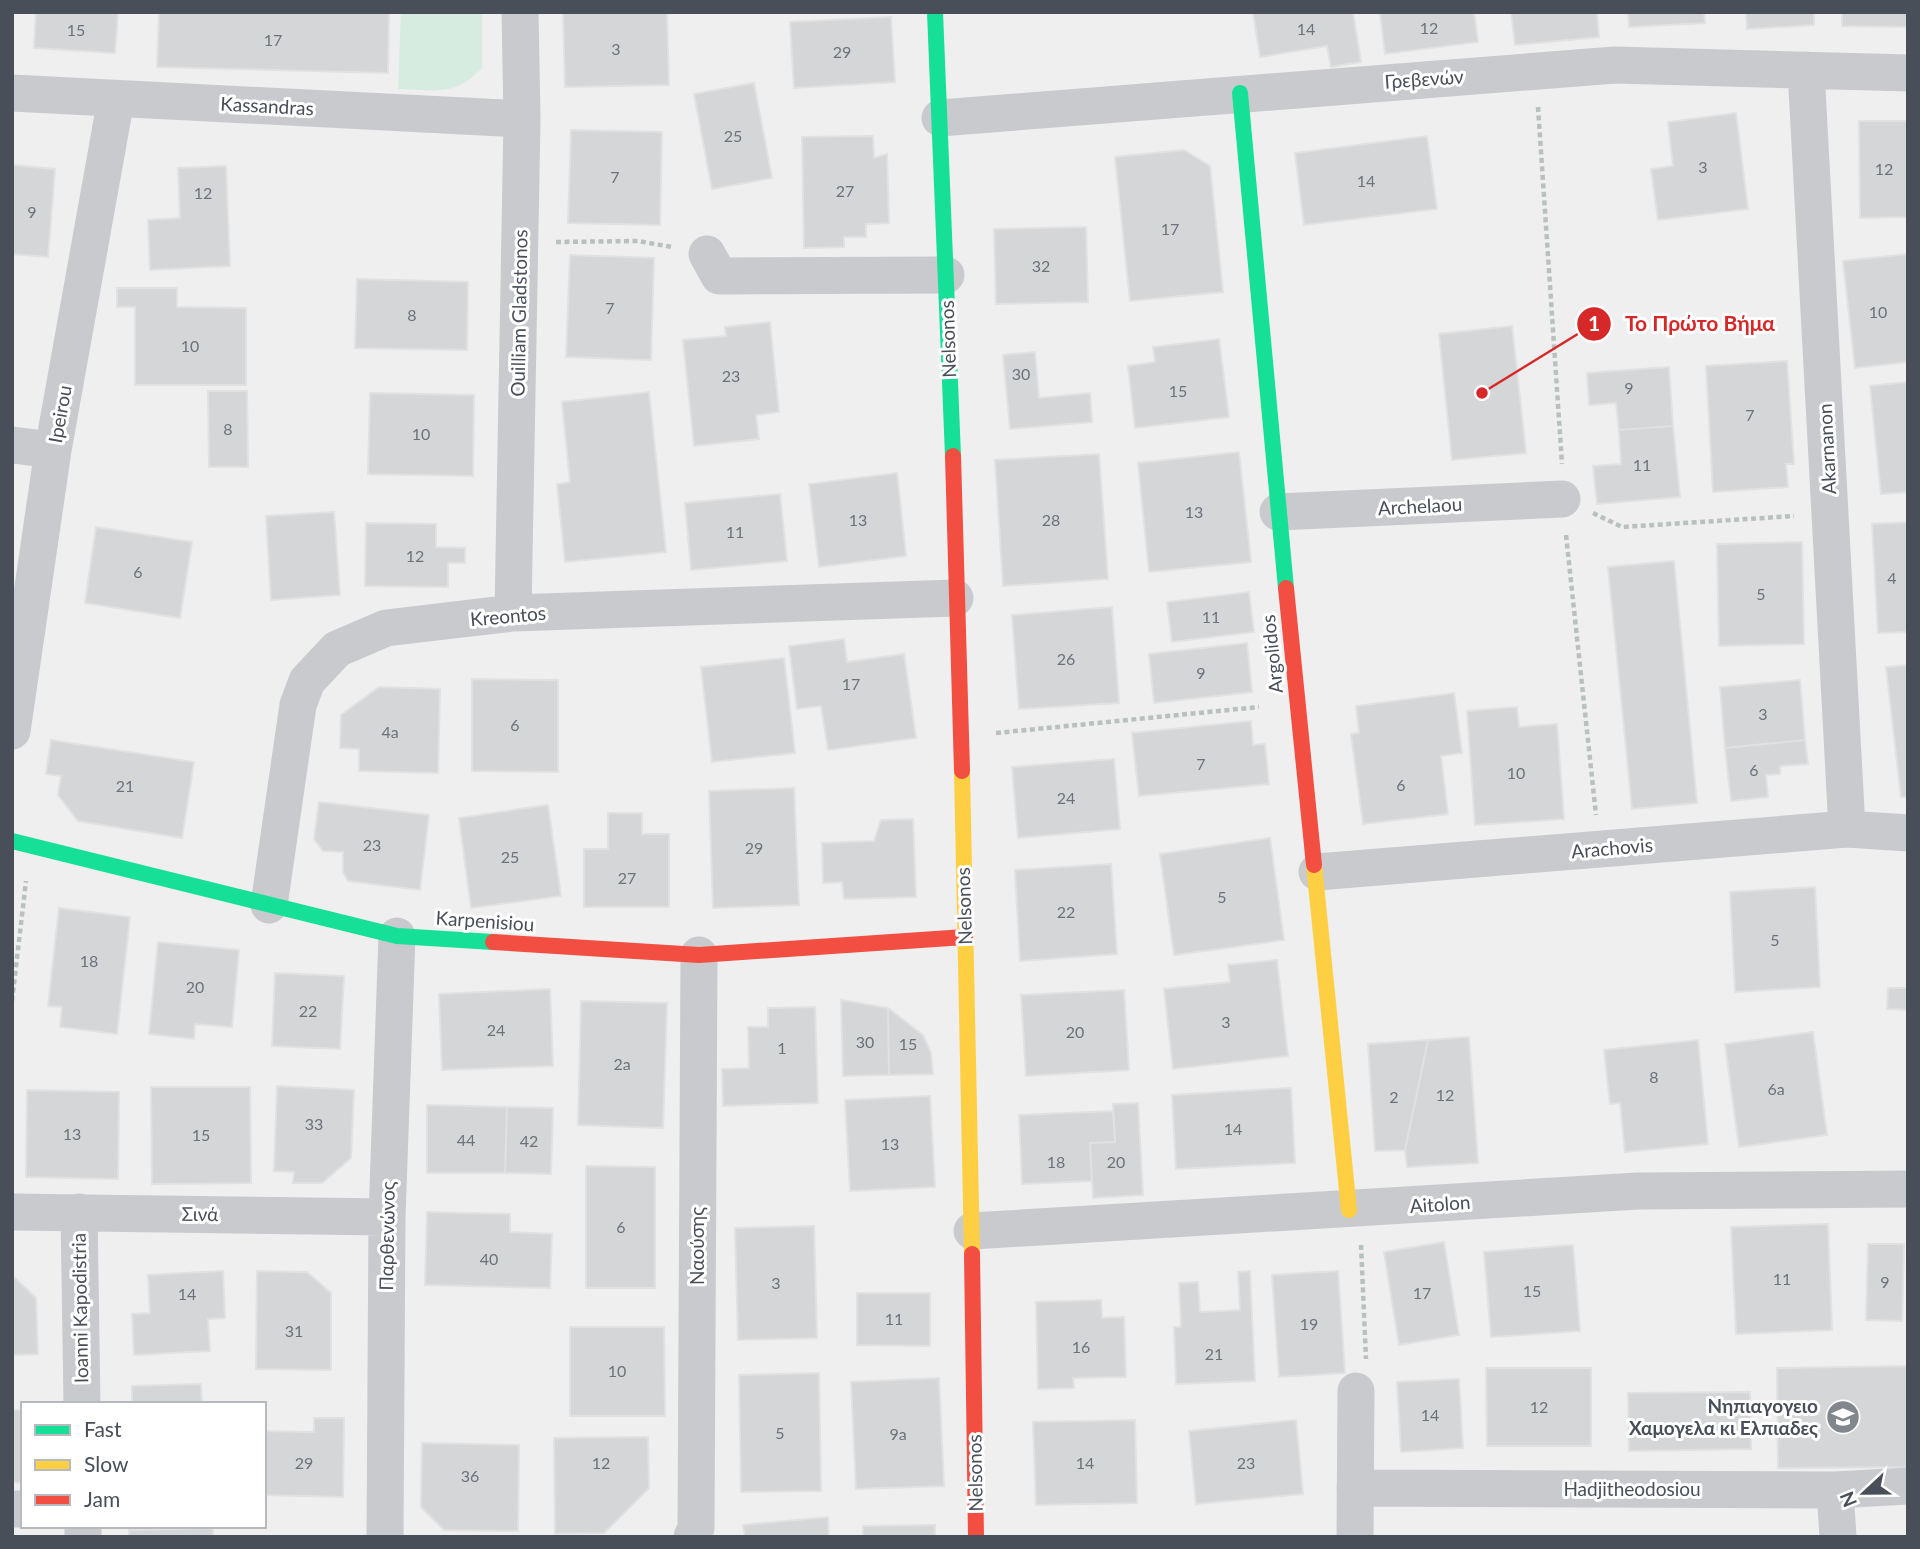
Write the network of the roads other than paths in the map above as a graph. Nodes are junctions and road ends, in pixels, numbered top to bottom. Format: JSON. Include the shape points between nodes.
{"nodes":[{"id":1,"x":520,"y":12,"type":"edge"},
{"id":2,"x":935,"y":12,"type":"edge"},
{"id":3,"x":1807,"y":70,"type":"junction"},
{"id":4,"x":1908,"y":73,"type":"edge"},
{"id":5,"x":12,"y":93,"type":"edge"},
{"id":6,"x":1240,"y":93,"type":"junction"},
{"id":7,"x":117,"y":99,"type":"junction"},
{"id":8,"x":940,"y":118,"type":"junction"},
{"id":9,"x":522,"y":119,"type":"junction"},
{"id":10,"x":707,"y":254,"type":"dead end"},
{"id":11,"x":946,"y":275,"type":"junction"},
{"id":12,"x":12,"y":445,"type":"edge"},
{"id":13,"x":53,"y":450,"type":"junction"},
{"id":14,"x":1562,"y":499,"type":"road end"},
{"id":15,"x":1278,"y":512,"type":"junction"},
{"id":16,"x":955,"y":598,"type":"junction"},
{"id":17,"x":513,"y":613,"type":"junction"},
{"id":18,"x":12,"y":731,"type":"edge"},
{"id":19,"x":1847,"y":829,"type":"junction"},
{"id":20,"x":1908,"y":833,"type":"edge"},
{"id":21,"x":12,"y":841,"type":"edge"},
{"id":22,"x":1317,"y":872,"type":"junction"},
{"id":23,"x":269,"y":905,"type":"junction"},
{"id":24,"x":397,"y":936,"type":"junction"},
{"id":25,"x":965,"y":937,"type":"junction"},
{"id":26,"x":699,"y":955,"type":"junction"},
{"id":27,"x":1908,"y":1189,"type":"edge"},
{"id":28,"x":1354,"y":1210,"type":"junction"},
{"id":29,"x":12,"y":1212,"type":"edge"},
{"id":30,"x":79,"y":1212,"type":"junction"},
{"id":31,"x":387,"y":1217,"type":"junction"},
{"id":32,"x":972,"y":1231,"type":"junction"},
{"id":33,"x":1356,"y":1391,"type":"road end"},
{"id":34,"x":82,"y":1402,"type":"edge"},
{"id":35,"x":1908,"y":1486,"type":"edge"},
{"id":36,"x":1355,"y":1488,"type":"junction"},
{"id":37,"x":1835,"y":1490,"type":"junction"},
{"id":38,"x":385,"y":1537,"type":"edge"},
{"id":39,"x":692,"y":1537,"type":"edge"},
{"id":40,"x":976,"y":1537,"type":"edge"},
{"id":41,"x":1355,"y":1537,"type":"edge"},
{"id":42,"x":1838,"y":1537,"type":"edge"}],
"edges":[{"from":1,"to":9,"type":"street","name":"Ouilliam Gladstonos"},
{"from":2,"to":8,"type":"street","name":"Nelsonos"},
{"from":3,"to":4,"type":"street","name":"Γρεβενών"},
{"from":3,"to":6,"type":"street","name":"Γρεβενών","via":[[1615,65]]},
{"from":3,"to":19,"type":"street","name":"Akarnanon"},
{"from":5,"to":7,"type":"street","name":"Kassandras"},
{"from":6,"to":8,"type":"street","name":"Γρεβενών"},
{"from":6,"to":15,"type":"street","name":"Argolidos"},
{"from":7,"to":9,"type":"street","name":"Kassandras"},
{"from":7,"to":13,"type":"street","name":"Ipeirou"},
{"from":8,"to":11,"type":"street","name":"Nelsonos"},
{"from":9,"to":17,"type":"street","name":"Ouilliam Gladstonos"},
{"from":10,"to":11,"type":"street","name":"Nelsonos","via":[[719,276]]},
{"from":11,"to":16,"type":"street","name":"Nelsonos"},
{"from":12,"to":13,"type":"street"},
{"from":13,"to":18,"type":"street","name":"Ipeirou"},
{"from":14,"to":15,"type":"street","name":"Archelaou"},
{"from":15,"to":22,"type":"street","name":"Argolidos"},
{"from":16,"to":17,"type":"street","name":"Kreontos"},
{"from":16,"to":25,"type":"street","name":"Nelsonos"},
{"from":17,"to":23,"type":"street","name":"Kreontos","via":[[386,628],[337,649],[318,667],[298,705]]},
{"from":19,"to":20,"type":"street","name":"Arachovis"},
{"from":19,"to":22,"type":"street","name":"Arachovis"},
{"from":21,"to":23,"type":"street","name":"Karpenisiou"},
{"from":22,"to":28,"type":"street","name":"Argolidos"},
{"from":23,"to":24,"type":"street","name":"Karpenisiou"},
{"from":24,"to":26,"type":"street","name":"Karpenisiou"},
{"from":24,"to":31,"type":"street","name":"Παρθενώνος"},
{"from":25,"to":26,"type":"street","name":"Karpenisiou"},
{"from":25,"to":32,"type":"street","name":"Nelsonos"},
{"from":26,"to":39,"type":"street","name":"Ναούσης","via":[[696,1528]]},
{"from":27,"to":28,"type":"street","name":"Aitolon","via":[[1638,1191]]},
{"from":28,"to":32,"type":"street","name":"Aitolon"},
{"from":29,"to":30,"type":"street","name":"Σινά"},
{"from":30,"to":31,"type":"street","name":"Σινά"},
{"from":30,"to":34,"type":"street","name":"Ioanni Kapodistria"},
{"from":31,"to":38,"type":"street","name":"Παρθενώνος"},
{"from":32,"to":40,"type":"street","name":"Nelsonos"},
{"from":33,"to":36,"type":"street"},
{"from":35,"to":37,"type":"street","name":"Hadjitheodosiou"},
{"from":36,"to":37,"type":"street","name":"Hadjitheodosiou"},
{"from":36,"to":41,"type":"street"},
{"from":37,"to":42,"type":"street"}]}
